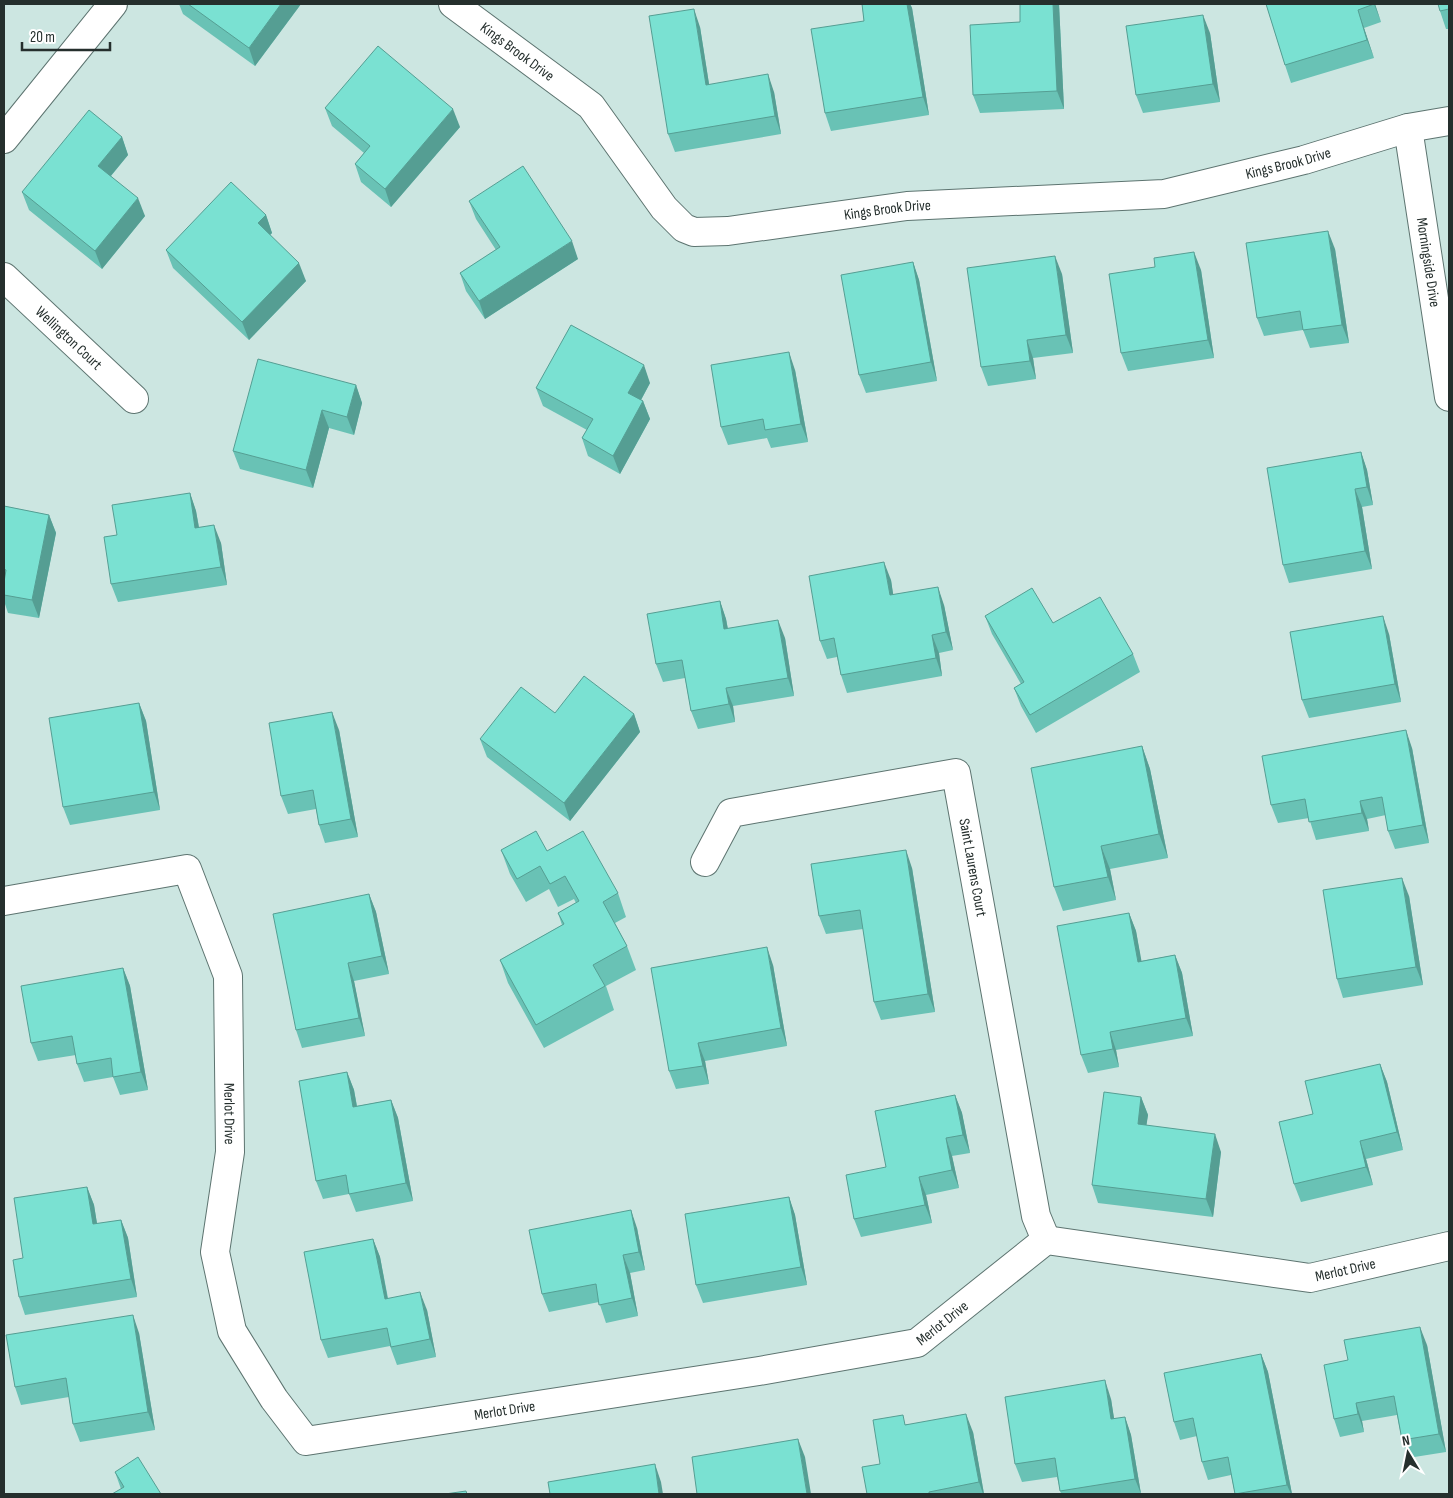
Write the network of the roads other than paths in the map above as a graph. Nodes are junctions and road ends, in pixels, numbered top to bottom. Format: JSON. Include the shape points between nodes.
{"nodes":[{"id":1,"x":113,"y":4,"type":"edge"},
{"id":2,"x":453,"y":4,"type":"edge"},
{"id":3,"x":1449,"y":121,"type":"edge"},
{"id":4,"x":1408,"y":128,"type":"junction"},
{"id":5,"x":4,"y":139,"type":"edge"},
{"id":6,"x":4,"y":277,"type":"edge"},
{"id":7,"x":1449,"y":396,"type":"edge"},
{"id":8,"x":134,"y":399,"type":"dead end"},
{"id":9,"x":705,"y":862,"type":"dead end"},
{"id":10,"x":4,"y":901,"type":"edge"},
{"id":11,"x":1046,"y":1240,"type":"junction"},
{"id":12,"x":1449,"y":1246,"type":"edge"}],
"edges":[{"from":1,"to":5,"type":"street"},
{"from":2,"to":4,"type":"street","name":"Kings Brook Drive","via":[[591,106],[664,208],[684,228],[694,232],[728,231],[907,206],[1164,194],[1304,160]]},
{"from":3,"to":4,"type":"street","name":"Kings Brook Drive"},
{"from":4,"to":7,"type":"street","name":"Morningside Drive"},
{"from":6,"to":8,"type":"street","name":"Wellington Court"},
{"from":9,"to":11,"type":"street","name":"Saint Laurens Court","via":[[731,813],[956,774],[1036,1216]]},
{"from":10,"to":11,"type":"street","name":"Merlot Drive","via":[[187,869],[228,976],[230,1152],[215,1252],[232,1331],[274,1400],[306,1441],[759,1371],[917,1343]]},
{"from":11,"to":12,"type":"street","name":"Merlot Drive","via":[[1310,1278]]}]}
